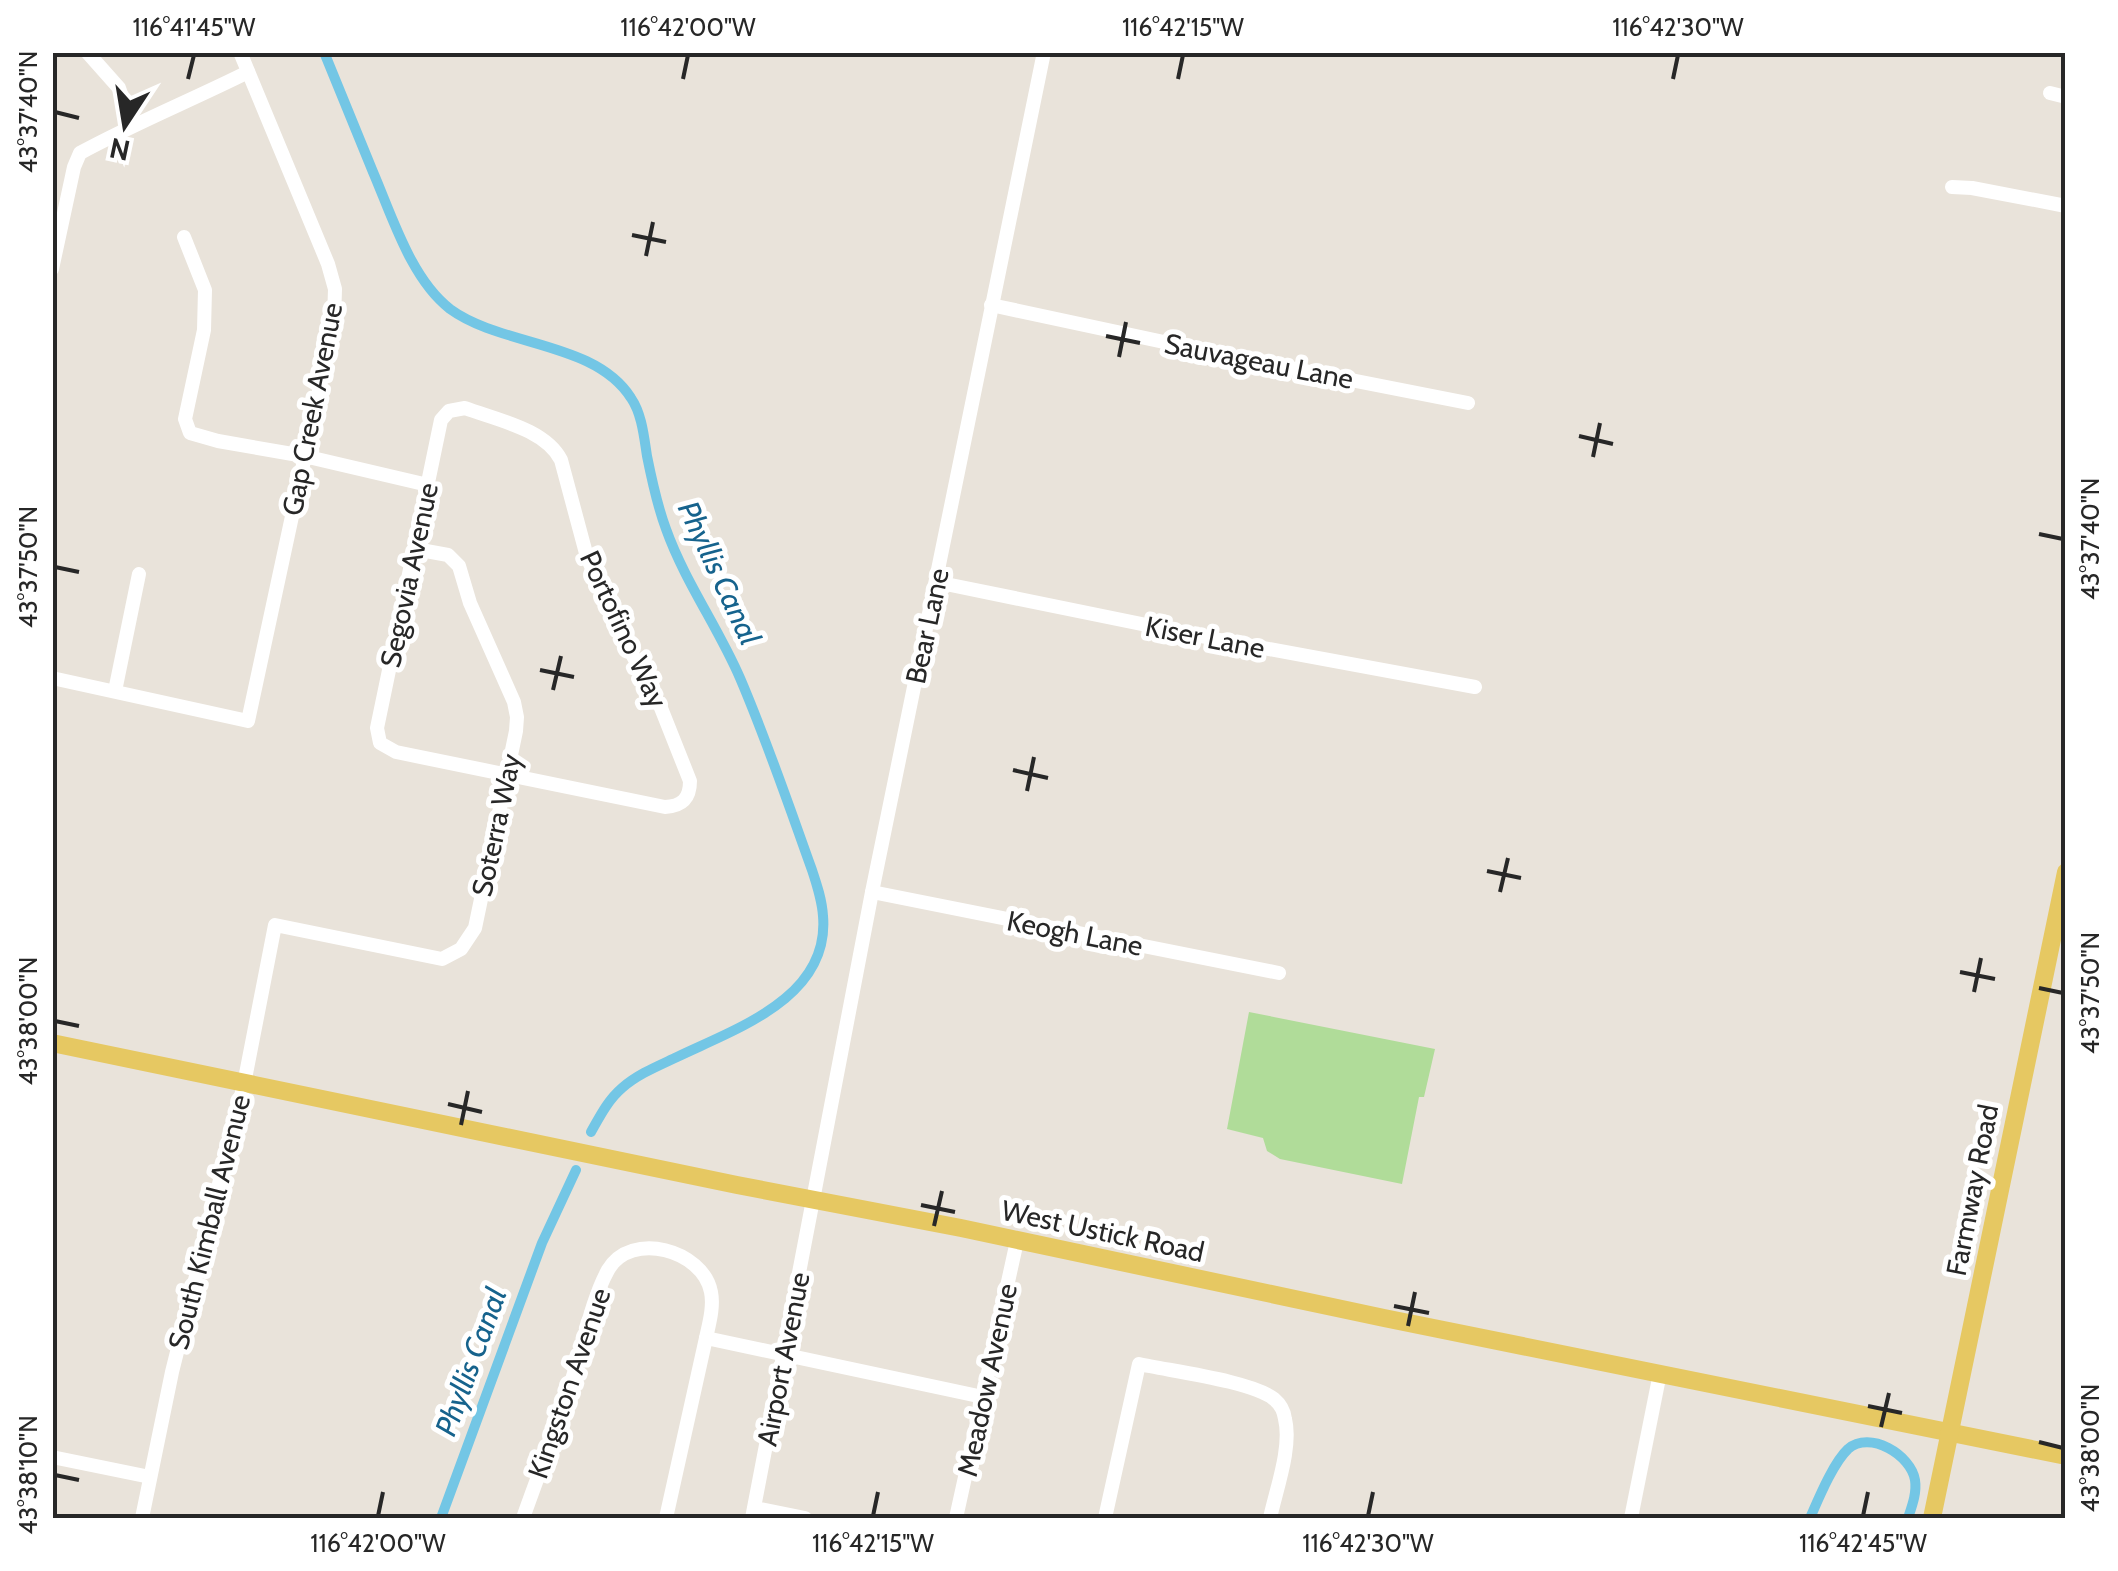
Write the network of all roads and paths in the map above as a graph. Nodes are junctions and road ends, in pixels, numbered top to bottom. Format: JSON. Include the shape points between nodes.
{"nodes":[{"id":1,"x":88,"y":52,"type":"edge"},
{"id":2,"x":240,"y":52,"type":"edge"},
{"id":3,"x":1044,"y":52,"type":"edge"},
{"id":4,"x":248,"y":72,"type":"junction"},
{"id":5,"x":2050,"y":94,"type":"dead end"},
{"id":6,"x":2066,"y":97,"type":"edge"},
{"id":7,"x":132,"y":125,"type":"junction"},
{"id":8,"x":1952,"y":188,"type":"dead end"},
{"id":9,"x":2066,"y":206,"type":"edge"},
{"id":10,"x":184,"y":237,"type":"dead end"},
{"id":11,"x":52,"y":270,"type":"edge"},
{"id":12,"x":992,"y":305,"type":"junction"},
{"id":13,"x":1468,"y":403,"type":"dead end"},
{"id":14,"x":450,"y":411,"type":"joint"},
{"id":15,"x":304,"y":456,"type":"junction"},
{"id":16,"x":428,"y":485,"type":"junction"},
{"id":17,"x":414,"y":549,"type":"junction"},
{"id":18,"x":139,"y":574,"type":"dead end"},
{"id":19,"x":936,"y":582,"type":"junction"},
{"id":20,"x":52,"y":678,"type":"edge"},
{"id":21,"x":1474,"y":687,"type":"dead end"},
{"id":22,"x":115,"y":692,"type":"junction"},
{"id":23,"x":508,"y":774,"type":"junction"},
{"id":24,"x":2066,"y":872,"type":"edge"},
{"id":25,"x":872,"y":892,"type":"junction"},
{"id":26,"x":276,"y":925,"type":"joint"},
{"id":27,"x":1279,"y":973,"type":"dead end"},
{"id":28,"x":52,"y":1043,"type":"edge"},
{"id":29,"x":244,"y":1084,"type":"junction"},
{"id":30,"x":813,"y":1200,"type":"junction"},
{"id":31,"x":1017,"y":1240,"type":"junction"},
{"id":32,"x":706,"y":1338,"type":"junction"},
{"id":33,"x":784,"y":1355,"type":"junction"},
{"id":34,"x":1660,"y":1374,"type":"junction"},
{"id":35,"x":983,"y":1397,"type":"junction"},
{"id":36,"x":1950,"y":1433,"type":"junction"},
{"id":37,"x":2066,"y":1456,"type":"edge"},
{"id":38,"x":52,"y":1457,"type":"edge"},
{"id":39,"x":150,"y":1477,"type":"junction"},
{"id":40,"x":754,"y":1513,"type":"edge"},
{"id":41,"x":142,"y":1518,"type":"edge"},
{"id":42,"x":523,"y":1518,"type":"edge"},
{"id":43,"x":666,"y":1518,"type":"edge"},
{"id":44,"x":805,"y":1518,"type":"edge"},
{"id":45,"x":956,"y":1518,"type":"edge"},
{"id":46,"x":1105,"y":1518,"type":"edge"},
{"id":47,"x":1270,"y":1518,"type":"edge"},
{"id":48,"x":1631,"y":1518,"type":"edge"},
{"id":49,"x":1932,"y":1518,"type":"edge"}],
"edges":[{"from":1,"to":7,"type":"street","via":[[118,88]]},
{"from":2,"to":4,"type":"street","name":"Gap Creek Avenue"},
{"from":3,"to":12,"type":"street","name":"Bear Lane"},
{"from":4,"to":7,"type":"street"},
{"from":4,"to":15,"type":"street","name":"Gap Creek Avenue","via":[[335,290]]},
{"from":5,"to":6,"type":"street"},
{"from":7,"to":11,"type":"street","via":[[80,152]]},
{"from":8,"to":9,"type":"street"},
{"from":10,"to":15,"type":"street","via":[[206,290],[185,419],[190,433]]},
{"from":12,"to":13,"type":"street","name":"Sauvageau Lane"},
{"from":12,"to":19,"type":"street","name":"Bear Lane"},
{"from":14,"to":16,"type":"street","name":"Segovia Avenue","via":[[441,420]]},
{"from":14,"to":23,"type":"street","name":"Portofino Way","via":[[465,408],[554,448],[587,557],[661,708],[690,793],[665,807]]},
{"from":15,"to":16,"type":"street"},
{"from":15,"to":22,"type":"street","name":"Gap Creek Avenue","via":[[248,720]]},
{"from":16,"to":17,"type":"street","name":"Segovia Avenue"},
{"from":17,"to":23,"type":"street","name":"Soterra Way","via":[[448,555],[459,566],[514,702]]},
{"from":17,"to":23,"type":"street","name":"Segovia Avenue","via":[[377,728],[380,743]]},
{"from":18,"to":22,"type":"street"},
{"from":19,"to":21,"type":"street","name":"Kiser Lane"},
{"from":19,"to":25,"type":"street","name":"Bear Lane"},
{"from":20,"to":22,"type":"street"},
{"from":23,"to":26,"type":"street","name":"Soterra Way","via":[[474,928],[461,949],[442,959]]},
{"from":24,"to":36,"type":"main road","name":"Farmway Road"},
{"from":25,"to":27,"type":"street","name":"Keogh Lane"},
{"from":25,"to":30,"type":"street","name":"Bear Lane"},
{"from":26,"to":29,"type":"street","name":"South Kimball Avenue"},
{"from":28,"to":29,"type":"main road","name":"West Ustick Road"},
{"from":29,"to":30,"type":"main road","name":"West Ustick Road"},
{"from":29,"to":39,"type":"street","name":"South Kimball Avenue"},
{"from":30,"to":31,"type":"main road","name":"West Ustick Road"},
{"from":30,"to":33,"type":"street","name":"Airport Avenue"},
{"from":31,"to":34,"type":"main road","name":"West Ustick Road"},
{"from":31,"to":35,"type":"street","name":"Meadow Avenue"},
{"from":32,"to":33,"type":"street"},
{"from":32,"to":42,"type":"street","name":"Kingston Avenue","via":[[711,1292],[694,1262],[646,1248],[611,1265]]},
{"from":32,"to":43,"type":"street"},
{"from":33,"to":35,"type":"street"},
{"from":33,"to":40,"type":"street","name":"Airport Avenue"},
{"from":34,"to":36,"type":"main road","name":"West Ustick Road"},
{"from":34,"to":48,"type":"street"},
{"from":35,"to":45,"type":"street","name":"Meadow Avenue"},
{"from":36,"to":37,"type":"main road","name":"West Ustick Road"},
{"from":36,"to":49,"type":"main road","name":"Farmway Road"},
{"from":38,"to":39,"type":"street"},
{"from":39,"to":41,"type":"street","name":"South Kimball Avenue"},
{"from":40,"to":44,"type":"street"},
{"from":46,"to":47,"type":"street","via":[[1139,1364],[1249,1386],[1280,1405],[1286,1438]]}]}
